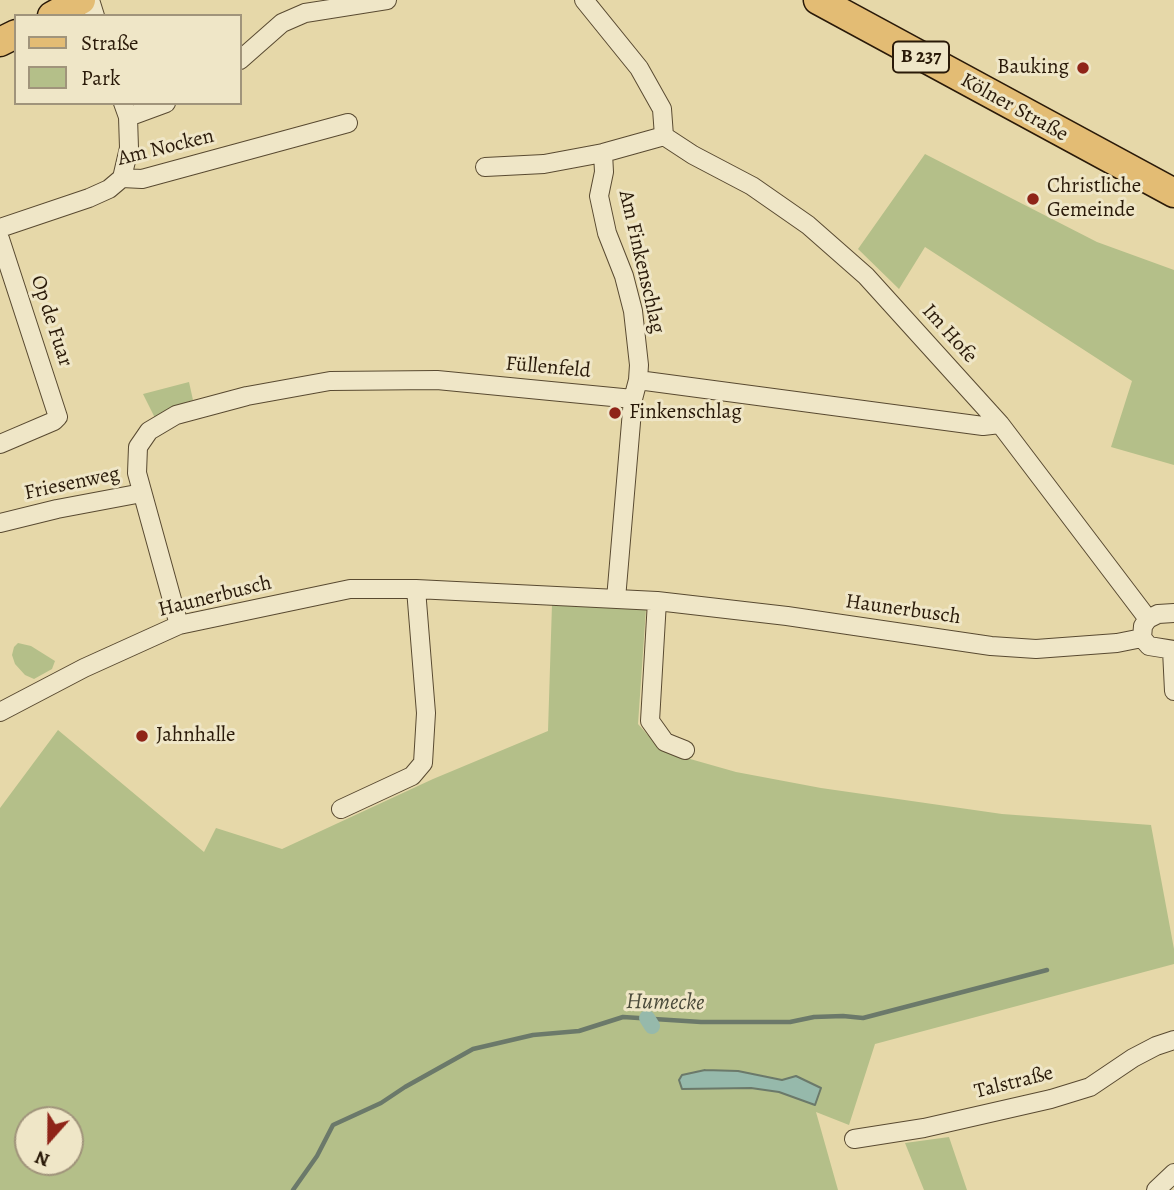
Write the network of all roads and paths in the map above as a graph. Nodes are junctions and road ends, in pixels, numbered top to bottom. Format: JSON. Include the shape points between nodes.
{"nodes":[{"id":1,"x":81,"y":0,"type":"edge"},
{"id":2,"x":387,"y":0,"type":"edge"},
{"id":3,"x":584,"y":0,"type":"edge"},
{"id":4,"x":818,"y":0,"type":"edge"},
{"id":5,"x":322,"y":5,"type":"edge"},
{"id":6,"x":56,"y":14,"type":"edge"},
{"id":7,"x":242,"y":58,"type":"edge"},
{"id":8,"x":155,"y":105,"type":"edge"},
{"id":9,"x":126,"y":110,"type":"edge"},
{"id":10,"x":348,"y":123,"type":"dead end"},
{"id":11,"x":664,"y":136,"type":"junction"},
{"id":12,"x":603,"y":153,"type":"junction"},
{"id":13,"x":485,"y":167,"type":"dead end"},
{"id":14,"x":122,"y":178,"type":"junction"},
{"id":15,"x":1174,"y":193,"type":"edge"},
{"id":16,"x":0,"y":228,"type":"edge"},
{"id":17,"x":0,"y":239,"type":"edge"},
{"id":18,"x":638,"y":380,"type":"junction"},
{"id":19,"x":633,"y":398,"type":"junction"},
{"id":20,"x":1000,"y":424,"type":"junction"},
{"id":21,"x":0,"y":444,"type":"edge"},
{"id":22,"x":142,"y":493,"type":"junction"},
{"id":23,"x":0,"y":523,"type":"edge"},
{"id":24,"x":416,"y":589,"type":"junction"},
{"id":25,"x":616,"y":599,"type":"junction"},
{"id":26,"x":657,"y":601,"type":"junction"},
{"id":27,"x":1174,"y":613,"type":"edge"},
{"id":28,"x":1148,"y":620,"type":"junction"},
{"id":29,"x":179,"y":625,"type":"junction"},
{"id":30,"x":1142,"y":638,"type":"junction"},
{"id":31,"x":1173,"y":650,"type":"edge"},
{"id":32,"x":1174,"y":691,"type":"edge"},
{"id":33,"x":0,"y":712,"type":"edge"},
{"id":34,"x":685,"y":750,"type":"dead end"},
{"id":35,"x":341,"y":809,"type":"dead end"},
{"id":36,"x":1174,"y":1040,"type":"edge"},
{"id":37,"x":854,"y":1139,"type":"dead end"},
{"id":38,"x":1174,"y":1174,"type":"edge"},
{"id":39,"x":1156,"y":1190,"type":"edge"}],
"edges":[{"from":1,"to":6,"type":"main road"},
{"from":2,"to":5,"type":"street"},
{"from":3,"to":11,"type":"street","via":[[639,68],[662,109]]},
{"from":4,"to":15,"type":"main road","name":"Kölner Straße","number":"B 237"},
{"from":5,"to":7,"type":"street","via":[[282,23]]},
{"from":8,"to":9,"type":"street"},
{"from":9,"to":14,"type":"street","via":[[129,148]]},
{"from":10,"to":14,"type":"street","name":"Am Nocken","via":[[142,178]]},
{"from":11,"to":12,"type":"street"},
{"from":11,"to":20,"type":"street","name":"Im Hofe","via":[[752,186],[808,225],[866,276]]},
{"from":12,"to":13,"type":"street","via":[[544,164]]},
{"from":12,"to":18,"type":"street","name":"Am Finkenschlag","via":[[599,196],[633,311]]},
{"from":14,"to":16,"type":"street","name":"Am Nocken","via":[[109,189]]},
{"from":17,"to":21,"type":"street","name":"Op de Fuar","via":[[58,417]]},
{"from":18,"to":19,"type":"street"},
{"from":18,"to":20,"type":"street","via":[[983,426]]},
{"from":19,"to":22,"type":"street","name":"Füllenfeld","via":[[437,380],[330,381],[259,394],[176,415],[149,432],[138,447],[136,472]]},
{"from":19,"to":25,"type":"street"},
{"from":20,"to":28,"type":"street","name":"Im Hofe"},
{"from":22,"to":23,"type":"street","name":"Friesenweg"},
{"from":22,"to":29,"type":"street","name":"Friesenweg"},
{"from":24,"to":25,"type":"street","name":"Haunerbusch"},
{"from":24,"to":29,"type":"street","name":"Haunerbusch","via":[[350,589]]},
{"from":24,"to":35,"type":"street","via":[[426,713],[423,763],[412,776]]},
{"from":25,"to":26,"type":"street","name":"Haunerbusch"},
{"from":26,"to":30,"type":"street","name":"Haunerbusch","via":[[991,646],[1037,649]]},
{"from":26,"to":34,"type":"street","via":[[650,721],[665,742]]},
{"from":27,"to":28,"type":"street"},
{"from":28,"to":30,"type":"street"},
{"from":29,"to":33,"type":"street","name":"Haunerbusch"},
{"from":30,"to":31,"type":"street","via":[[1149,646]]},
{"from":31,"to":32,"type":"street"},
{"from":36,"to":37,"type":"street","name":"Talstraße","via":[[1133,1058],[1090,1087],[924,1128]]},
{"from":38,"to":39,"type":"street"}]}
